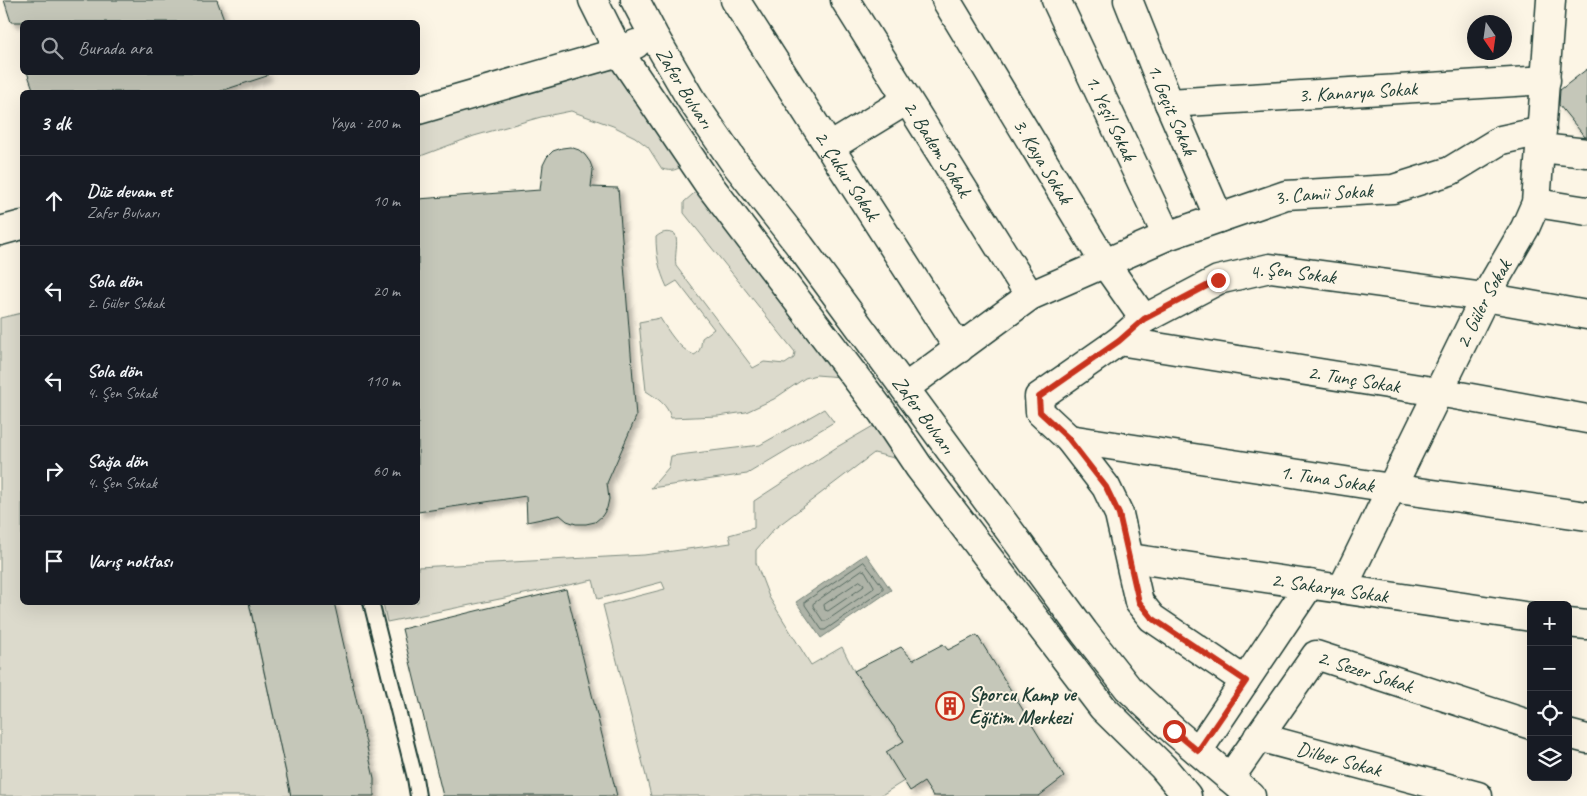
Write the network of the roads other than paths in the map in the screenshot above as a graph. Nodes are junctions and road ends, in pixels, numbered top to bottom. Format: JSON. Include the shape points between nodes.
{"nodes":[{"id":1,"x":593,"y":0,"type":"edge"},
{"id":2,"x":635,"y":0,"type":"edge"},
{"id":3,"x":735,"y":0,"type":"edge"},
{"id":4,"x":845,"y":0,"type":"edge"},
{"id":5,"x":946,"y":0,"type":"edge"},
{"id":6,"x":1056,"y":0,"type":"edge"},
{"id":7,"x":1128,"y":0,"type":"edge"},
{"id":8,"x":1551,"y":0,"type":"edge"},
{"id":9,"x":654,"y":36,"type":"junction"},
{"id":10,"x":619,"y":52,"type":"junction"},
{"id":11,"x":1546,"y":80,"type":"junction"},
{"id":12,"x":907,"y":100,"type":"junction"},
{"id":13,"x":1169,"y":104,"type":"junction"},
{"id":14,"x":420,"y":109,"type":"edge"},
{"id":15,"x":1542,"y":140,"type":"junction"},
{"id":16,"x":830,"y":147,"type":"junction"},
{"id":17,"x":1587,"y":153,"type":"edge"},
{"id":18,"x":1536,"y":203,"type":"junction"},
{"id":19,"x":1587,"y":211,"type":"edge"},
{"id":20,"x":1219,"y":218,"type":"junction"},
{"id":21,"x":20,"y":226,"type":"edge"},
{"id":22,"x":0,"y":231,"type":"edge"},
{"id":23,"x":1167,"y":236,"type":"junction"},
{"id":24,"x":1104,"y":262,"type":"junction"},
{"id":25,"x":1030,"y":296,"type":"junction"},
{"id":26,"x":1484,"y":297,"type":"junction"},
{"id":27,"x":1587,"y":315,"type":"edge"},
{"id":28,"x":1144,"y":319,"type":"junction"},
{"id":29,"x":1119,"y":341,"type":"junction"},
{"id":30,"x":959,"y":350,"type":"junction"},
{"id":31,"x":905,"y":388,"type":"junction"},
{"id":32,"x":1438,"y":392,"type":"junction"},
{"id":33,"x":1587,"y":419,"type":"edge"},
{"id":34,"x":1068,"y":438,"type":"junction"},
{"id":35,"x":1392,"y":488,"type":"junction"},
{"id":36,"x":1587,"y":516,"type":"edge"},
{"id":37,"x":1130,"y":558,"type":"junction"},
{"id":38,"x":1310,"y":584,"type":"junction"},
{"id":39,"x":1342,"y":589,"type":"junction"},
{"id":40,"x":372,"y":605,"type":"edge"},
{"id":41,"x":1527,"y":616,"type":"edge"},
{"id":42,"x":1572,"y":623,"type":"edge"},
{"id":43,"x":1587,"y":625,"type":"edge"},
{"id":44,"x":1246,"y":681,"type":"junction"},
{"id":45,"x":1527,"y":724,"type":"edge"},
{"id":46,"x":1572,"y":735,"type":"edge"},
{"id":47,"x":1258,"y":737,"type":"junction"},
{"id":48,"x":1587,"y":739,"type":"edge"},
{"id":49,"x":1198,"y":751,"type":"junction"},
{"id":50,"x":1230,"y":778,"type":"junction"},
{"id":51,"x":418,"y":796,"type":"edge"},
{"id":52,"x":1187,"y":796,"type":"edge"},
{"id":53,"x":1251,"y":796,"type":"edge"},
{"id":54,"x":1478,"y":796,"type":"edge"}],
"edges":[{"from":1,"to":10,"type":"street","name":"Zafer Bulvarı"},
{"from":2,"to":9,"type":"street","name":"Zafer Bulvarı"},
{"from":3,"to":16,"type":"street","name":"2. Çukur Sokak"},
{"from":4,"to":12,"type":"street","name":"2. Badem Sokak"},
{"from":5,"to":24,"type":"street","name":"3. Kaya Sokak"},
{"from":6,"to":23,"type":"street","name":"1. Yeşil Sokak"},
{"from":7,"to":13,"type":"street","name":"1. Geçit Sokak"},
{"from":8,"to":11,"type":"street","name":"2. Güler Sokak"},
{"from":9,"to":10,"type":"street"},
{"from":9,"to":31,"type":"street","name":"Zafer Bulvarı","via":[[690,98],[734,162]]},
{"from":10,"to":14,"type":"street"},
{"from":10,"to":52,"type":"street","name":"Zafer Bulvarı","via":[[707,182],[877,405],[919,467],[1028,611],[1103,708]]},
{"from":11,"to":13,"type":"street","name":"3. Kanarya Sokak"},
{"from":11,"to":15,"type":"street","name":"2. Güler Sokak"},
{"from":12,"to":16,"type":"street"},
{"from":12,"to":25,"type":"street","name":"2. Badem Sokak"},
{"from":13,"to":20,"type":"street","name":"1. Geçit Sokak"},
{"from":15,"to":17,"type":"street","name":"3. Camii Sokak"},
{"from":15,"to":18,"type":"street","name":"2. Güler Sokak"},
{"from":15,"to":20,"type":"street","name":"3. Camii Sokak","via":[[1501,140],[1450,171],[1393,190],[1286,195]]},
{"from":16,"to":30,"type":"street","name":"2. Çukur Sokak"},
{"from":18,"to":19,"type":"street"},
{"from":18,"to":26,"type":"street","name":"2. Güler Sokak"},
{"from":20,"to":23,"type":"street","name":"3. Camii Sokak"},
{"from":21,"to":22,"type":"street"},
{"from":23,"to":24,"type":"street","name":"3. Camii Sokak"},
{"from":24,"to":25,"type":"street"},
{"from":24,"to":28,"type":"street","name":"3. Kaya Sokak"},
{"from":25,"to":30,"type":"street"},
{"from":26,"to":27,"type":"street","name":"4. Şen Sokak"},
{"from":26,"to":28,"type":"street","name":"4. Şen Sokak","via":[[1270,268],[1218,280]]},
{"from":26,"to":32,"type":"street","name":"2. Güler Sokak"},
{"from":28,"to":29,"type":"street","name":"4. Şen Sokak"},
{"from":29,"to":32,"type":"street","name":"2. Tunç Sokak"},
{"from":29,"to":34,"type":"street","name":"4. Şen Sokak","via":[[1039,397],[1040,412]]},
{"from":30,"to":31,"type":"street"},
{"from":31,"to":49,"type":"street","name":"Zafer Bulvarı","via":[[1128,688]]},
{"from":32,"to":33,"type":"street","name":"2. Tunç Sokak"},
{"from":32,"to":35,"type":"street","name":"2. Güler Sokak"},
{"from":34,"to":35,"type":"street","name":"1. Tuna Sokak"},
{"from":34,"to":37,"type":"street","name":"4. Şen Sokak","via":[[1106,487],[1119,514]]},
{"from":35,"to":36,"type":"street","name":"1. Tuna Sokak"},
{"from":35,"to":39,"type":"street","name":"2. Güler Sokak"},
{"from":37,"to":38,"type":"street","name":"2. Sakarya Sokak"},
{"from":37,"to":44,"type":"street","name":"4. Şen Sokak","via":[[1139,602],[1152,618]]},
{"from":38,"to":39,"type":"street","name":"2. Sakarya Sokak"},
{"from":38,"to":44,"type":"street"},
{"from":39,"to":41,"type":"street","name":"2. Sakarya Sokak"},
{"from":40,"to":51,"type":"lane"},
{"from":42,"to":43,"type":"street"},
{"from":44,"to":49,"type":"street"},
{"from":45,"to":47,"type":"street","name":"2. Sezer Sokak","via":[[1316,655]]},
{"from":46,"to":48,"type":"street"},
{"from":47,"to":50,"type":"street","name":"2. Sezer Sokak"},
{"from":47,"to":54,"type":"street","name":"Dilber Sokak"},
{"from":49,"to":50,"type":"street","name":"Zafer Bulvarı"},
{"from":50,"to":53,"type":"street","name":"Zafer Bulvarı"}]}
